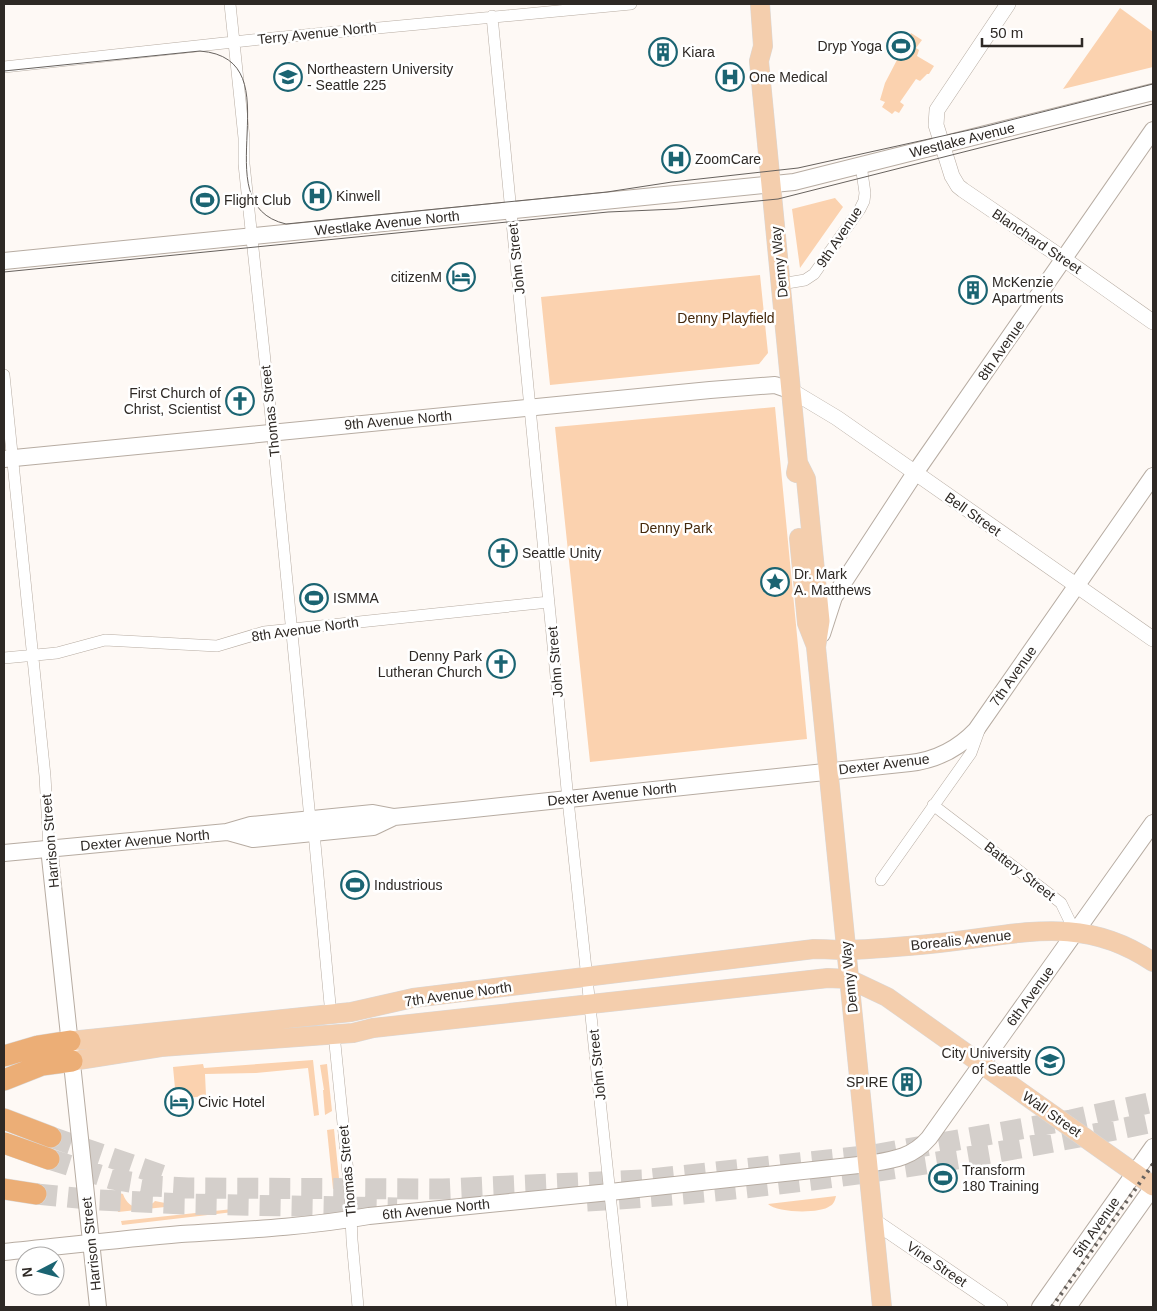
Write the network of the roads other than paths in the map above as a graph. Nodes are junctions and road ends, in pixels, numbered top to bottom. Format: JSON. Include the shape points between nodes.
{"nodes":[{"id":1,"x":230,"y":4,"type":"edge"},
{"id":2,"x":630,"y":4,"type":"edge"},
{"id":3,"x":747,"y":4,"type":"edge"},
{"id":4,"x":760,"y":4,"type":"edge"},
{"id":5,"x":1008,"y":4,"type":"edge"},
{"id":6,"x":492,"y":16,"type":"junction"},
{"id":7,"x":234,"y":42,"type":"junction"},
{"id":8,"x":759,"y":61,"type":"junction"},
{"id":9,"x":4,"y":67,"type":"edge"},
{"id":10,"x":1153,"y":92,"type":"edge"},
{"id":11,"x":1153,"y":130,"type":"edge"},
{"id":12,"x":942,"y":144,"type":"junction"},
{"id":13,"x":861,"y":165,"type":"junction"},
{"id":14,"x":771,"y":185,"type":"junction"},
{"id":15,"x":512,"y":211,"type":"junction"},
{"id":16,"x":252,"y":236,"type":"junction"},
{"id":17,"x":1064,"y":259,"type":"junction"},
{"id":18,"x":4,"y":261,"type":"edge"},
{"id":19,"x":781,"y":284,"type":"junction"},
{"id":20,"x":1153,"y":322,"type":"edge"},
{"id":21,"x":4,"y":375,"type":"edge"},
{"id":22,"x":792,"y":391,"type":"junction"},
{"id":23,"x":531,"y":408,"type":"junction"},
{"id":24,"x":273,"y":433,"type":"junction"},
{"id":25,"x":8,"y":459,"type":"edge"},
{"id":26,"x":798,"y":463,"type":"junction"},
{"id":27,"x":915,"y":473,"type":"junction"},
{"id":28,"x":1153,"y":476,"type":"edge"},
{"id":29,"x":852,"y":571,"type":"junction"},
{"id":30,"x":817,"y":585,"type":"junction"},
{"id":31,"x":1075,"y":586,"type":"junction"},
{"id":32,"x":549,"y":602,"type":"junction"},
{"id":33,"x":291,"y":629,"type":"junction"},
{"id":34,"x":1153,"y":639,"type":"edge"},
{"id":35,"x":816,"y":647,"type":"junction"},
{"id":36,"x":32,"y":655,"type":"junction"},
{"id":37,"x":4,"y":658,"type":"edge"},
{"id":38,"x":983,"y":720,"type":"junction"},
{"id":39,"x":830,"y":771,"type":"junction"},
{"id":40,"x":568,"y":800,"type":"junction"},
{"id":41,"x":933,"y":805,"type":"junction"},
{"id":42,"x":1153,"y":823,"type":"edge"},
{"id":43,"x":312,"y":826,"type":"junction"},
{"id":44,"x":50,"y":848,"type":"junction"},
{"id":45,"x":4,"y":853,"type":"edge"},
{"id":46,"x":881,"y":880,"type":"dead end"},
{"id":47,"x":1075,"y":932,"type":"junction"},
{"id":48,"x":846,"y":950,"type":"junction"},
{"id":49,"x":1153,"y":962,"type":"edge"},
{"id":50,"x":588,"y":978,"type":"junction"},
{"id":51,"x":849,"y":979,"type":"junction"},
{"id":52,"x":591,"y":1005,"type":"junction"},
{"id":53,"x":331,"y":1015,"type":"junction"},
{"id":54,"x":334,"y":1034,"type":"junction"},
{"id":55,"x":71,"y":1051,"type":"junction"},
{"id":56,"x":4,"y":1056,"type":"edge"},
{"id":57,"x":981,"y":1064,"type":"junction"},
{"id":58,"x":4,"y":1080,"type":"edge"},
{"id":59,"x":4,"y":1119,"type":"edge"},
{"id":60,"x":51,"y":1137,"type":"tunnel mouth"},
{"id":61,"x":4,"y":1143,"type":"edge"},
{"id":62,"x":1153,"y":1147,"type":"edge"},
{"id":63,"x":49,"y":1160,"type":"tunnel mouth"},
{"id":64,"x":868,"y":1164,"type":"junction"},
{"id":65,"x":1135,"y":1173,"type":"junction"},
{"id":66,"x":1153,"y":1186,"type":"edge"},
{"id":67,"x":4,"y":1189,"type":"edge"},
{"id":68,"x":610,"y":1192,"type":"junction"},
{"id":69,"x":36,"y":1194,"type":"tunnel mouth"},
{"id":70,"x":351,"y":1219,"type":"junction"},
{"id":71,"x":874,"y":1221,"type":"junction"},
{"id":72,"x":90,"y":1243,"type":"junction"},
{"id":73,"x":4,"y":1252,"type":"edge"},
{"id":74,"x":98,"y":1307,"type":"edge"},
{"id":75,"x":358,"y":1307,"type":"edge"},
{"id":76,"x":622,"y":1307,"type":"edge"},
{"id":77,"x":882,"y":1307,"type":"edge"},
{"id":78,"x":1000,"y":1307,"type":"edge"},
{"id":79,"x":1040,"y":1307,"type":"edge"},
{"id":80,"x":1068,"y":1307,"type":"edge"}],
"edges":[{"from":1,"to":7,"type":"street","name":"Thomas Street"},
{"from":2,"to":6,"type":"street","name":"Terry Avenue North"},
{"from":3,"to":8,"type":"main road","name":"Denny Way","via":[[751,46]]},
{"from":4,"to":8,"type":"main road","name":"Denny Way","via":[[764,46]]},
{"from":5,"to":12,"type":"street","via":[[937,110],[936,125]]},
{"from":6,"to":7,"type":"street","name":"Terry Avenue North"},
{"from":6,"to":15,"type":"street","name":"John Street"},
{"from":7,"to":9,"type":"street","name":"Terry Avenue North"},
{"from":7,"to":16,"type":"street","name":"Thomas Street"},
{"from":8,"to":14,"type":"main road","name":"Denny Way"},
{"from":10,"to":12,"type":"main road","name":"Westlake Avenue"},
{"from":11,"to":17,"type":"main road","name":"8th Avenue"},
{"from":12,"to":13,"type":"main road","name":"Westlake Avenue"},
{"from":12,"to":17,"type":"street","name":"Blanchard Street","via":[[958,186]]},
{"from":13,"to":14,"type":"main road","name":"Westlake Avenue"},
{"from":13,"to":19,"type":"street","name":"9th Avenue","via":[[865,193],[860,209],[814,274],[804,280]]},
{"from":14,"to":15,"type":"main road","name":"Westlake Avenue North"},
{"from":14,"to":19,"type":"main road","name":"Denny Way"},
{"from":15,"to":16,"type":"main road","name":"Westlake Avenue North"},
{"from":15,"to":23,"type":"street","name":"John Street"},
{"from":16,"to":18,"type":"main road","name":"Westlake Avenue North"},
{"from":16,"to":24,"type":"street","name":"Thomas Street"},
{"from":17,"to":20,"type":"street","name":"Blanchard Street"},
{"from":17,"to":27,"type":"main road","name":"8th Avenue"},
{"from":19,"to":22,"type":"main road","name":"Denny Way"},
{"from":21,"to":25,"type":"street","name":"Harrison Street"},
{"from":22,"to":23,"type":"main road","name":"9th Avenue North","via":[[772,385]]},
{"from":22,"to":26,"type":"main road","name":"Denny Way"},
{"from":22,"to":27,"type":"street","name":"Bell Street"},
{"from":23,"to":24,"type":"main road","name":"9th Avenue North"},
{"from":23,"to":32,"type":"street","name":"John Street"},
{"from":24,"to":25,"type":"main road","name":"9th Avenue North"},
{"from":24,"to":33,"type":"street","name":"Thomas Street"},
{"from":25,"to":36,"type":"street","name":"Harrison Street"},
{"from":26,"to":30,"type":"main road","name":"Denny Way","via":[[806,478]]},
{"from":26,"to":35,"type":"main road","name":"Denny Way","via":[[794,481],[807,624]]},
{"from":27,"to":29,"type":"main road","name":"8th Avenue"},
{"from":27,"to":31,"type":"street","name":"Bell Street"},
{"from":28,"to":31,"type":"main road","name":"7th Avenue"},
{"from":29,"to":30,"type":"main road","via":[[835,582]]},
{"from":29,"to":35,"type":"main road","name":"8th Avenue","via":[[834,597],[825,630]]},
{"from":30,"to":35,"type":"main road","name":"Denny Way","via":[[820,621]]},
{"from":31,"to":34,"type":"street","name":"Bell Street"},
{"from":31,"to":38,"type":"main road","name":"7th Avenue"},
{"from":32,"to":33,"type":"street","name":"8th Avenue North"},
{"from":32,"to":40,"type":"street","name":"John Street"},
{"from":33,"to":36,"type":"street","name":"8th Avenue North","via":[[264,632],[217,646],[105,640],[57,653]]},
{"from":33,"to":43,"type":"street","name":"Thomas Street"},
{"from":35,"to":39,"type":"main road","name":"Denny Way"},
{"from":36,"to":37,"type":"street","name":"8th Avenue North"},
{"from":36,"to":44,"type":"street","name":"Harrison Street"},
{"from":38,"to":39,"type":"main road","name":"Dexter Avenue","via":[[967,739],[935,758]]},
{"from":38,"to":41,"type":"street","name":"7th Avenue","via":[[971,753]]},
{"from":39,"to":40,"type":"main road","name":"Dexter Avenue North"},
{"from":39,"to":48,"type":"main road","name":"Denny Way"},
{"from":40,"to":43,"type":"main road","name":"Dexter Avenue North","via":[[394,817],[373,827]]},
{"from":40,"to":50,"type":"street","name":"John Street"},
{"from":41,"to":46,"type":"street","name":"7th Avenue"},
{"from":41,"to":47,"type":"street","name":"Battery Street","via":[[1061,902]]},
{"from":42,"to":47,"type":"main road","name":"6th Avenue"},
{"from":43,"to":44,"type":"main road","name":"Dexter Avenue North","via":[[253,839],[227,832]]},
{"from":43,"to":53,"type":"street","name":"Thomas Street"},
{"from":44,"to":45,"type":"main road","name":"Dexter Avenue North"},
{"from":44,"to":55,"type":"main road","name":"Harrison Street"},
{"from":47,"to":48,"type":"main road","name":"Borealis Avenue","via":[[1045,931]]},
{"from":47,"to":49,"type":"main road","via":[[1114,941]]},
{"from":47,"to":57,"type":"main road","name":"6th Avenue"},
{"from":48,"to":50,"type":"main road","name":"7th Avenue North","via":[[814,949]]},
{"from":48,"to":51,"type":"main road","name":"Denny Way"},
{"from":50,"to":52,"type":"street","name":"John Street"},
{"from":50,"to":53,"type":"main road","name":"7th Avenue North","via":[[413,998]]},
{"from":51,"to":52,"type":"main road","name":"7th Avenue North","via":[[832,978]]},
{"from":51,"to":57,"type":"main road","name":"Wall Street","via":[[887,997]]},
{"from":51,"to":64,"type":"main road","name":"Denny Way"},
{"from":52,"to":54,"type":"main road","name":"7th Avenue North"},
{"from":52,"to":68,"type":"street","name":"John Street"},
{"from":53,"to":55,"type":"main road","name":"7th Avenue North"},
{"from":54,"to":55,"type":"main road","name":"7th Avenue North"},
{"from":54,"to":70,"type":"street","name":"Thomas Street"},
{"from":55,"to":56,"type":"highway","via":[[38,1046]]},
{"from":55,"to":58,"type":"highway"},
{"from":55,"to":72,"type":"main road","name":"Harrison Street"},
{"from":57,"to":64,"type":"main road","name":"6th Avenue","via":[[920,1147],[896,1160]]},
{"from":57,"to":65,"type":"main road","name":"Wall Street"},
{"from":59,"to":60,"type":"highway"},
{"from":61,"to":63,"type":"highway"},
{"from":62,"to":65,"type":"main road","name":"5th Avenue"},
{"from":64,"to":68,"type":"main road","name":"6th Avenue North"},
{"from":64,"to":71,"type":"main road","name":"Denny Way"},
{"from":65,"to":66,"type":"main road","name":"Wall Street"},
{"from":65,"to":79,"type":"main road","name":"5th Avenue"},
{"from":66,"to":80,"type":"main road","name":"5th Avenue"},
{"from":67,"to":69,"type":"highway"},
{"from":68,"to":70,"type":"main road","name":"6th Avenue North"},
{"from":68,"to":76,"type":"street","name":"John Street"},
{"from":70,"to":72,"type":"main road","name":"6th Avenue North"},
{"from":70,"to":75,"type":"street","name":"Thomas Street"},
{"from":71,"to":77,"type":"main road","name":"Denny Way"},
{"from":71,"to":78,"type":"street","name":"Vine Street"},
{"from":72,"to":73,"type":"main road","name":"6th Avenue North"},
{"from":72,"to":74,"type":"main road","name":"Harrison Street"}]}
